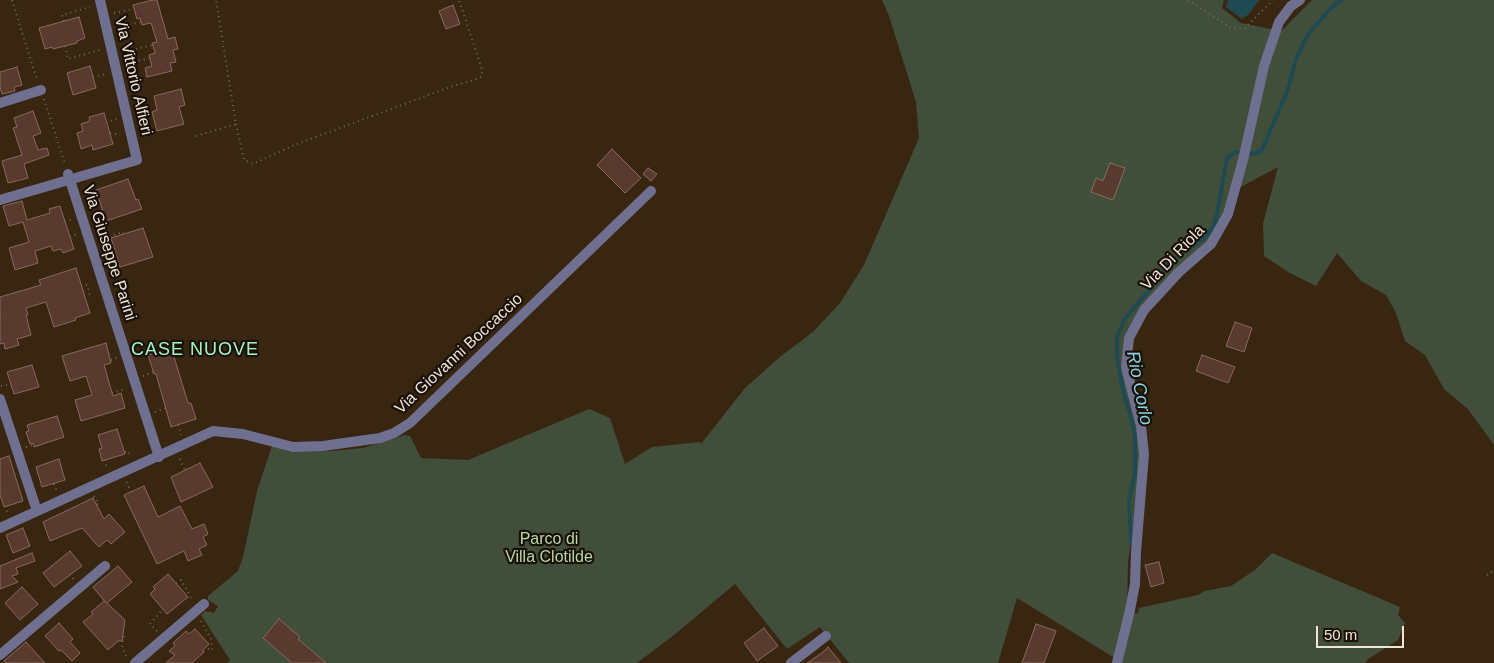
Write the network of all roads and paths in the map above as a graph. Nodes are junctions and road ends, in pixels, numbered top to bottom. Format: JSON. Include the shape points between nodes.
{"nodes":[{"id":1,"x":216,"y":0,"type":"edge"},
{"id":2,"x":459,"y":0,"type":"edge"},
{"id":3,"x":1188,"y":0,"type":"edge"},
{"id":4,"x":1273,"y":0,"type":"edge"},
{"id":5,"x":1300,"y":0,"type":"edge"},
{"id":6,"x":97,"y":3,"type":"edge"},
{"id":7,"x":134,"y":9,"type":"dead end"},
{"id":8,"x":113,"y":11,"type":"dead end"},
{"id":9,"x":64,"y":22,"type":"dead end"},
{"id":10,"x":141,"y":22,"type":"dead end"},
{"id":11,"x":125,"y":26,"type":"dead end"},
{"id":12,"x":153,"y":45,"type":"dead end"},
{"id":13,"x":65,"y":46,"type":"dead end"},
{"id":14,"x":105,"y":48,"type":"dead end"},
{"id":15,"x":132,"y":50,"type":"dead end"},
{"id":16,"x":150,"y":58,"type":"dead end"},
{"id":17,"x":134,"y":62,"type":"dead end"},
{"id":18,"x":110,"y":73,"type":"dead end"},
{"id":19,"x":147,"y":76,"type":"dead end"},
{"id":20,"x":93,"y":77,"type":"dead end"},
{"id":21,"x":131,"y":80,"type":"dead end"},
{"id":22,"x":40,"y":90,"type":"dead end"},
{"id":23,"x":0,"y":103,"type":"edge"},
{"id":24,"x":122,"y":118,"type":"dead end"},
{"id":25,"x":106,"y":122,"type":"dead end"},
{"id":26,"x":236,"y":124,"type":"junction"},
{"id":27,"x":110,"y":133,"type":"dead end"},
{"id":28,"x":125,"y":136,"type":"dead end"},
{"id":29,"x":196,"y":136,"type":"dead end"},
{"id":30,"x":69,"y":176,"type":"junction"},
{"id":31,"x":651,"y":191,"type":"dead end"},
{"id":32,"x":96,"y":192,"type":"dead end"},
{"id":33,"x":0,"y":200,"type":"edge"},
{"id":34,"x":84,"y":201,"type":"dead end"},
{"id":35,"x":74,"y":219,"type":"dead end"},
{"id":36,"x":106,"y":220,"type":"dead end"},
{"id":37,"x":90,"y":221,"type":"dead end"},
{"id":38,"x":65,"y":222,"type":"dead end"},
{"id":39,"x":79,"y":234,"type":"dead end"},
{"id":40,"x":124,"y":234,"type":"dead end"},
{"id":41,"x":70,"y":237,"type":"dead end"},
{"id":42,"x":98,"y":244,"type":"dead end"},
{"id":43,"x":116,"y":253,"type":"dead end"},
{"id":44,"x":102,"y":257,"type":"dead end"},
{"id":45,"x":90,"y":284,"type":"dead end"},
{"id":46,"x":81,"y":286,"type":"dead end"},
{"id":47,"x":92,"y":288,"type":"dead end"},
{"id":48,"x":83,"y":291,"type":"dead end"},
{"id":49,"x":93,"y":293,"type":"dead end"},
{"id":50,"x":84,"y":296,"type":"dead end"},
{"id":51,"x":154,"y":372,"type":"dead end"},
{"id":52,"x":141,"y":377,"type":"dead end"},
{"id":53,"x":11,"y":384,"type":"dead end"},
{"id":54,"x":1,"y":386,"type":"edge"},
{"id":55,"x":130,"y":388,"type":"dead end"},
{"id":56,"x":112,"y":393,"type":"dead end"},
{"id":57,"x":0,"y":399,"type":"edge"},
{"id":58,"x":166,"y":408,"type":"dead end"},
{"id":59,"x":152,"y":412,"type":"dead end"},
{"id":60,"x":178,"y":425,"type":"dead end"},
{"id":61,"x":182,"y":437,"type":"dead end"},
{"id":62,"x":125,"y":452,"type":"dead end"},
{"id":63,"x":178,"y":454,"type":"dead end"},
{"id":64,"x":159,"y":457,"type":"junction"},
{"id":65,"x":104,"y":460,"type":"dead end"},
{"id":66,"x":132,"y":462,"type":"dead end"},
{"id":67,"x":108,"y":469,"type":"dead end"},
{"id":68,"x":186,"y":470,"type":"dead end"},
{"id":69,"x":125,"y":478,"type":"dead end"},
{"id":70,"x":131,"y":492,"type":"dead end"},
{"id":71,"x":96,"y":494,"type":"dead end"},
{"id":72,"x":96,"y":505,"type":"dead end"},
{"id":73,"x":37,"y":511,"type":"junction"},
{"id":74,"x":0,"y":528,"type":"edge"},
{"id":75,"x":105,"y":566,"type":"dead end"},
{"id":76,"x":1494,"y":570,"type":"edge"},
{"id":77,"x":1487,"y":575,"type":"dead end"},
{"id":78,"x":176,"y":582,"type":"dead end"},
{"id":79,"x":199,"y":603,"type":"joint"},
{"id":80,"x":163,"y":610,"type":"dead end"},
{"id":81,"x":198,"y":617,"type":"dead end"},
{"id":82,"x":156,"y":632,"type":"dead end"},
{"id":83,"x":124,"y":636,"type":"dead end"},
{"id":84,"x":826,"y":636,"type":"dead end"},
{"id":85,"x":204,"y":648,"type":"dead end"},
{"id":86,"x":0,"y":655,"type":"edge"},
{"id":87,"x":131,"y":661,"type":"edge"},
{"id":88,"x":791,"y":663,"type":"edge"},
{"id":89,"x":1117,"y":663,"type":"edge"}],
"edges":[{"from":1,"to":26,"type":"path"},
{"from":2,"to":26,"type":"path","via":[[482,69],[482,76],[477,79],[292,146],[253,164],[244,160]]},
{"from":3,"to":4,"type":"path","via":[[1231,28],[1244,29]]},
{"from":5,"to":89,"type":"street","name":"Via Di Riola","via":[[1279,22],[1264,66],[1228,214],[1211,244],[1179,272],[1144,310],[1129,338],[1126,367],[1142,426],[1144,454],[1135,584]]},
{"from":6,"to":9,"type":"path","via":[[62,15]]},
{"from":6,"to":30,"type":"street","name":"Via Vittorio Alfieri","via":[[137,160]]},
{"from":7,"to":8,"type":"path","via":[[114,14]]},
{"from":10,"to":11,"type":"path"},
{"from":12,"to":15,"type":"path"},
{"from":13,"to":14,"type":"path","via":[[68,59]]},
{"from":16,"to":17,"type":"path"},
{"from":18,"to":20,"type":"path"},
{"from":19,"to":21,"type":"path"},
{"from":22,"to":23,"type":"street"},
{"from":24,"to":25,"type":"path"},
{"from":26,"to":29,"type":"path"},
{"from":27,"to":28,"type":"path"},
{"from":30,"to":33,"type":"street"},
{"from":30,"to":64,"type":"street","name":"Via Giuseppe Parini"},
{"from":31,"to":64,"type":"street","name":"Via Giovanni Boccaccio","via":[[410,423],[394,433],[323,446],[293,447],[243,434],[213,431]]},
{"from":32,"to":34,"type":"path"},
{"from":35,"to":38,"type":"path"},
{"from":36,"to":37,"type":"path","via":[[99,222],[97,218]]},
{"from":39,"to":41,"type":"path"},
{"from":40,"to":42,"type":"path","via":[[110,236]]},
{"from":43,"to":44,"type":"path"},
{"from":45,"to":46,"type":"path"},
{"from":47,"to":48,"type":"path"},
{"from":49,"to":50,"type":"path"},
{"from":51,"to":52,"type":"path"},
{"from":53,"to":54,"type":"path"},
{"from":55,"to":56,"type":"path"},
{"from":57,"to":73,"type":"street"},
{"from":58,"to":59,"type":"path"},
{"from":60,"to":61,"type":"path"},
{"from":62,"to":66,"type":"path","via":[[128,451]]},
{"from":63,"to":68,"type":"path"},
{"from":64,"to":73,"type":"street","name":"Via Giovanni Boccaccio"},
{"from":65,"to":67,"type":"path"},
{"from":69,"to":70,"type":"path"},
{"from":71,"to":72,"type":"path","via":[[99,503]]},
{"from":73,"to":74,"type":"street","name":"Via Giovanni Boccaccio"},
{"from":75,"to":86,"type":"street"},
{"from":76,"to":77,"type":"path"},
{"from":78,"to":79,"type":"path","via":[[180,580]]},
{"from":79,"to":87,"type":"street"},
{"from":80,"to":82,"type":"path","via":[[150,624]]},
{"from":81,"to":85,"type":"path","via":[[211,639],[212,650]]},
{"from":83,"to":87,"type":"path","via":[[122,647]]},
{"from":84,"to":88,"type":"street"}]}
